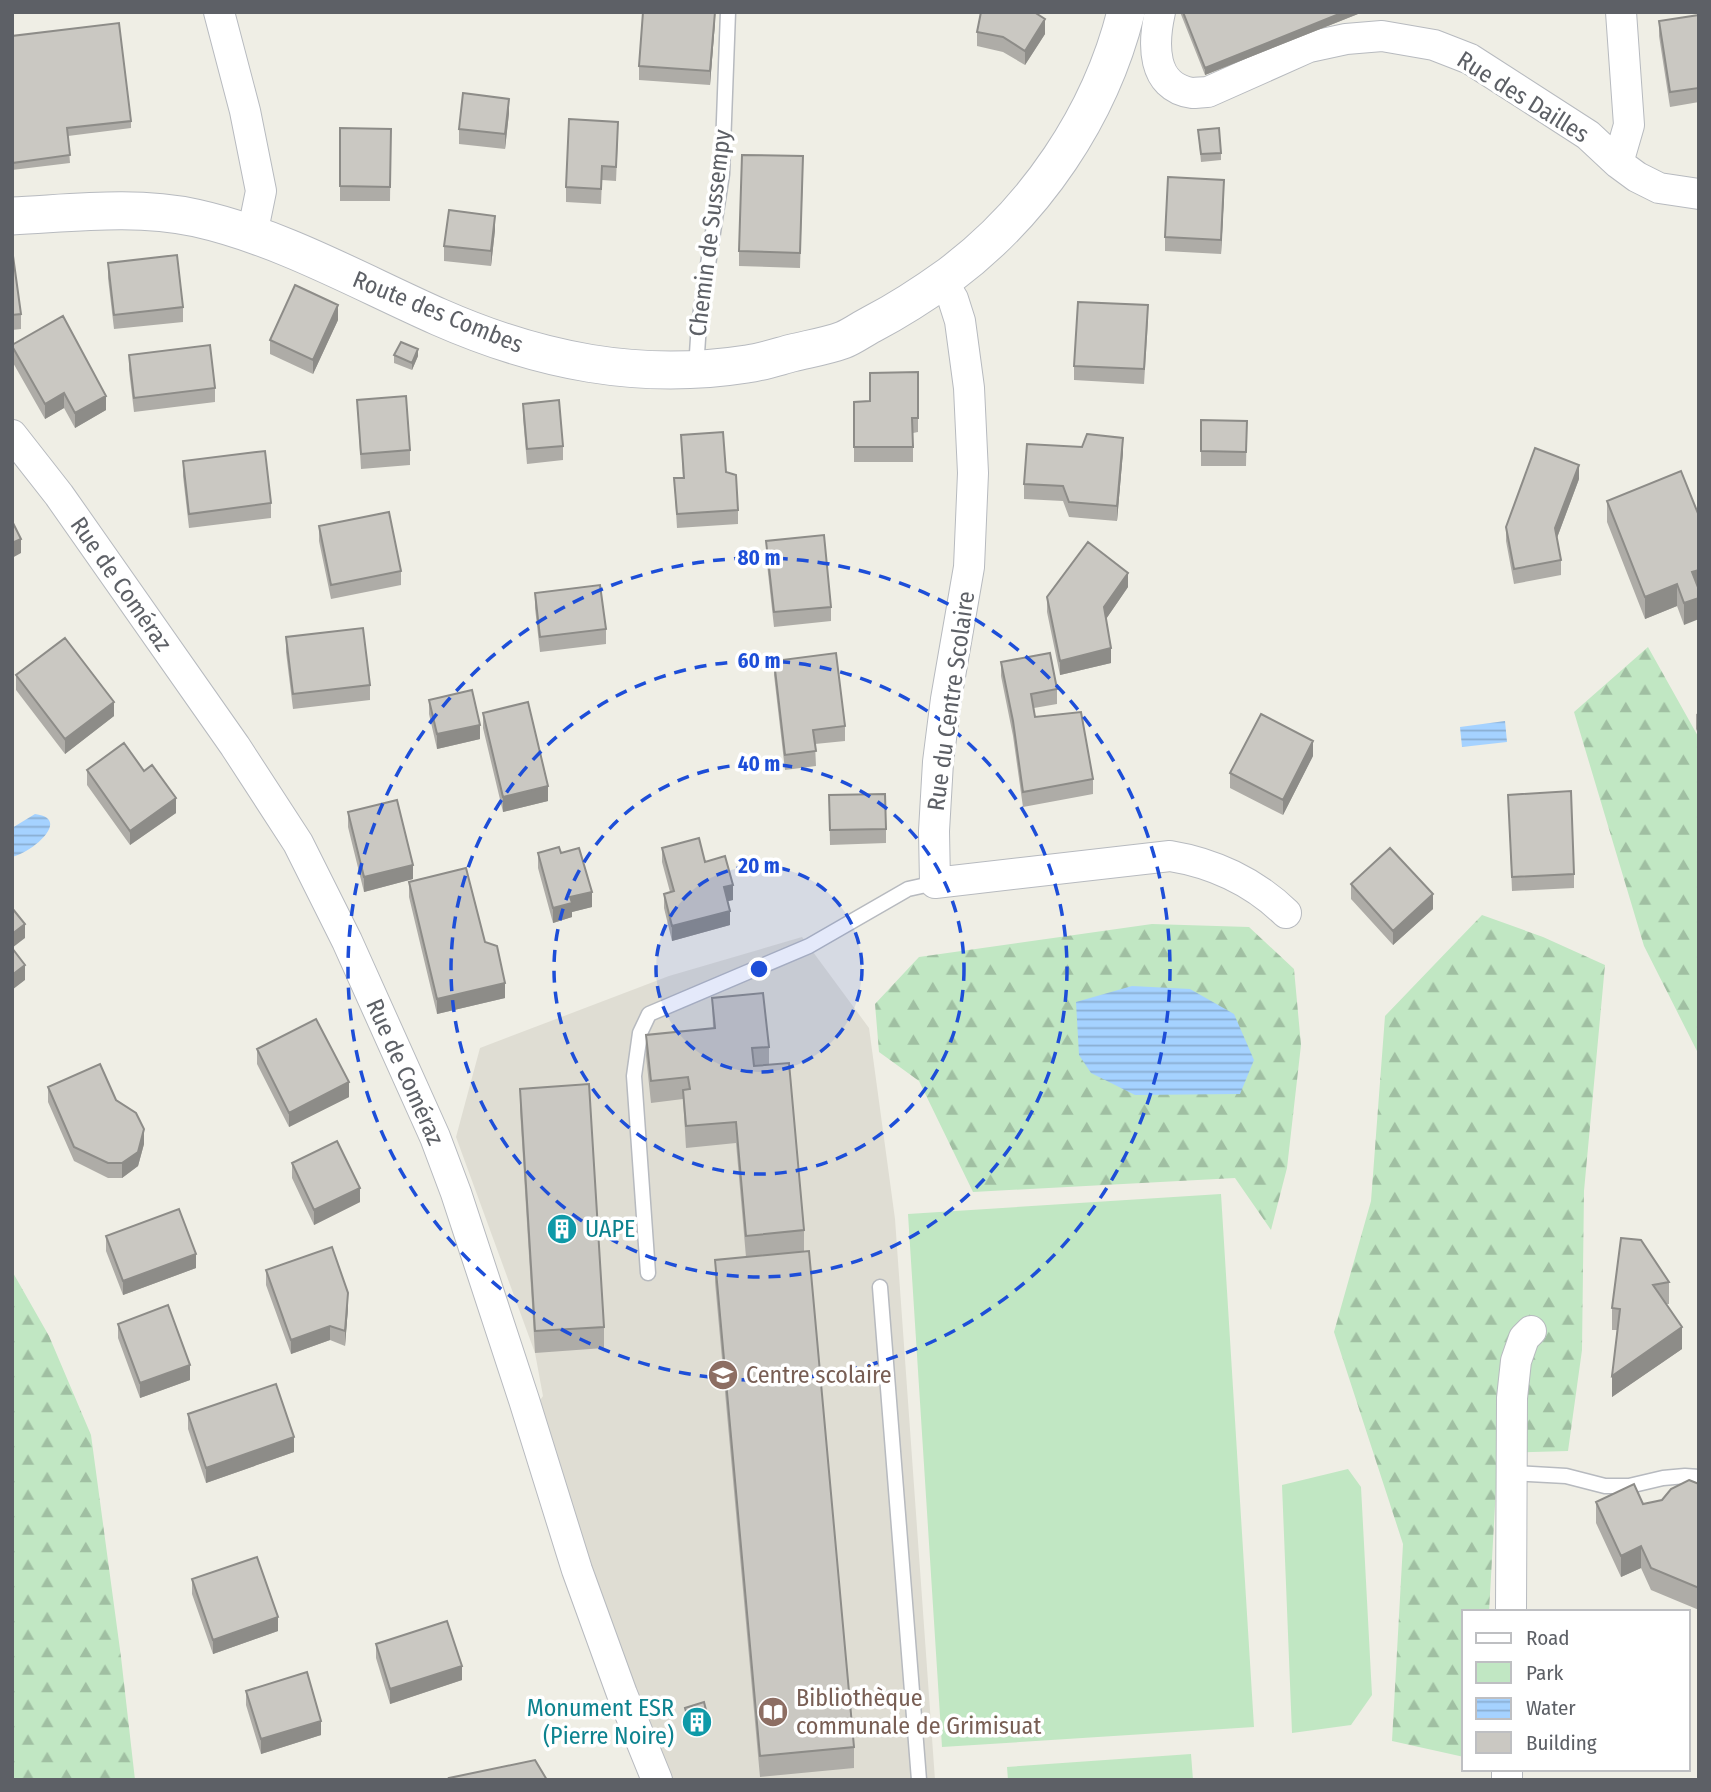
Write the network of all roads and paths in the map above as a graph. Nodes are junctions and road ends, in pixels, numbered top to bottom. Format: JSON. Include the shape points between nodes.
{"nodes":[{"id":1,"x":219,"y":12,"type":"edge"},
{"id":2,"x":728,"y":12,"type":"edge"},
{"id":3,"x":1126,"y":12,"type":"edge"},
{"id":4,"x":1160,"y":12,"type":"edge"},
{"id":5,"x":1621,"y":12,"type":"edge"},
{"id":6,"x":1618,"y":163,"type":"junction"},
{"id":7,"x":1699,"y":194,"type":"edge"},
{"id":8,"x":12,"y":216,"type":"edge"},
{"id":9,"x":252,"y":235,"type":"junction"},
{"id":10,"x":942,"y":281,"type":"junction"},
{"id":11,"x":695,"y":370,"type":"junction"},
{"id":12,"x":12,"y":435,"type":"edge"},
{"id":13,"x":935,"y":883,"type":"junction"},
{"id":14,"x":1286,"y":913,"type":"dead end"},
{"id":15,"x":648,"y":1273,"type":"dead end"},
{"id":16,"x":880,"y":1287,"type":"dead end"},
{"id":17,"x":1531,"y":1331,"type":"dead end"},
{"id":18,"x":1513,"y":1473,"type":"junction"},
{"id":19,"x":1699,"y":1477,"type":"edge"},
{"id":20,"x":1511,"y":1610,"type":"edge"},
{"id":21,"x":657,"y":1780,"type":"edge"},
{"id":22,"x":919,"y":1780,"type":"edge"}],
"edges":[{"from":1,"to":9,"type":"street","via":[[261,191]]},
{"from":2,"to":11,"type":"lane","name":"Chemin de Sussempy","via":[[722,174]]},
{"from":3,"to":10,"type":"street","name":"Route des Combes","via":[[1106,73],[1060,159],[1011,220]]},
{"from":4,"to":6,"type":"street","name":"Rue des Dailles","via":[[1155,49],[1160,70],[1173,87],[1208,92],[1309,47],[1346,39],[1408,39],[1470,59],[1588,135]]},
{"from":5,"to":6,"type":"street","via":[[1629,125]]},
{"from":6,"to":7,"type":"street","name":"Rue des Dailles","via":[[1659,188]]},
{"from":8,"to":9,"type":"street","name":"Route des Combes","via":[[137,210],[194,218]]},
{"from":9,"to":11,"type":"street","name":"Route des Combes","via":[[443,319],[523,348],[595,365]]},
{"from":10,"to":11,"type":"street","name":"Route des Combes","via":[[844,339],[750,364]]},
{"from":10,"to":13,"type":"street","name":"Rue du Centre Scolaire","via":[[953,299],[961,330],[973,473],[969,567],[938,762]]},
{"from":12,"to":21,"type":"street","name":"Rue de Coméraz","via":[[235,746],[298,844],[347,940],[435,1137]]},
{"from":13,"to":14,"type":"street","via":[[1170,856],[1211,866],[1246,882]]},
{"from":13,"to":15,"type":"lane","via":[[908,889],[809,946],[649,1014],[640,1033],[634,1076]]},
{"from":16,"to":22,"type":"lane"},
{"from":17,"to":18,"type":"street","via":[[1516,1361]]},
{"from":18,"to":19,"type":"lane","via":[[1566,1476],[1605,1486]]},
{"from":18,"to":20,"type":"street"}]}
